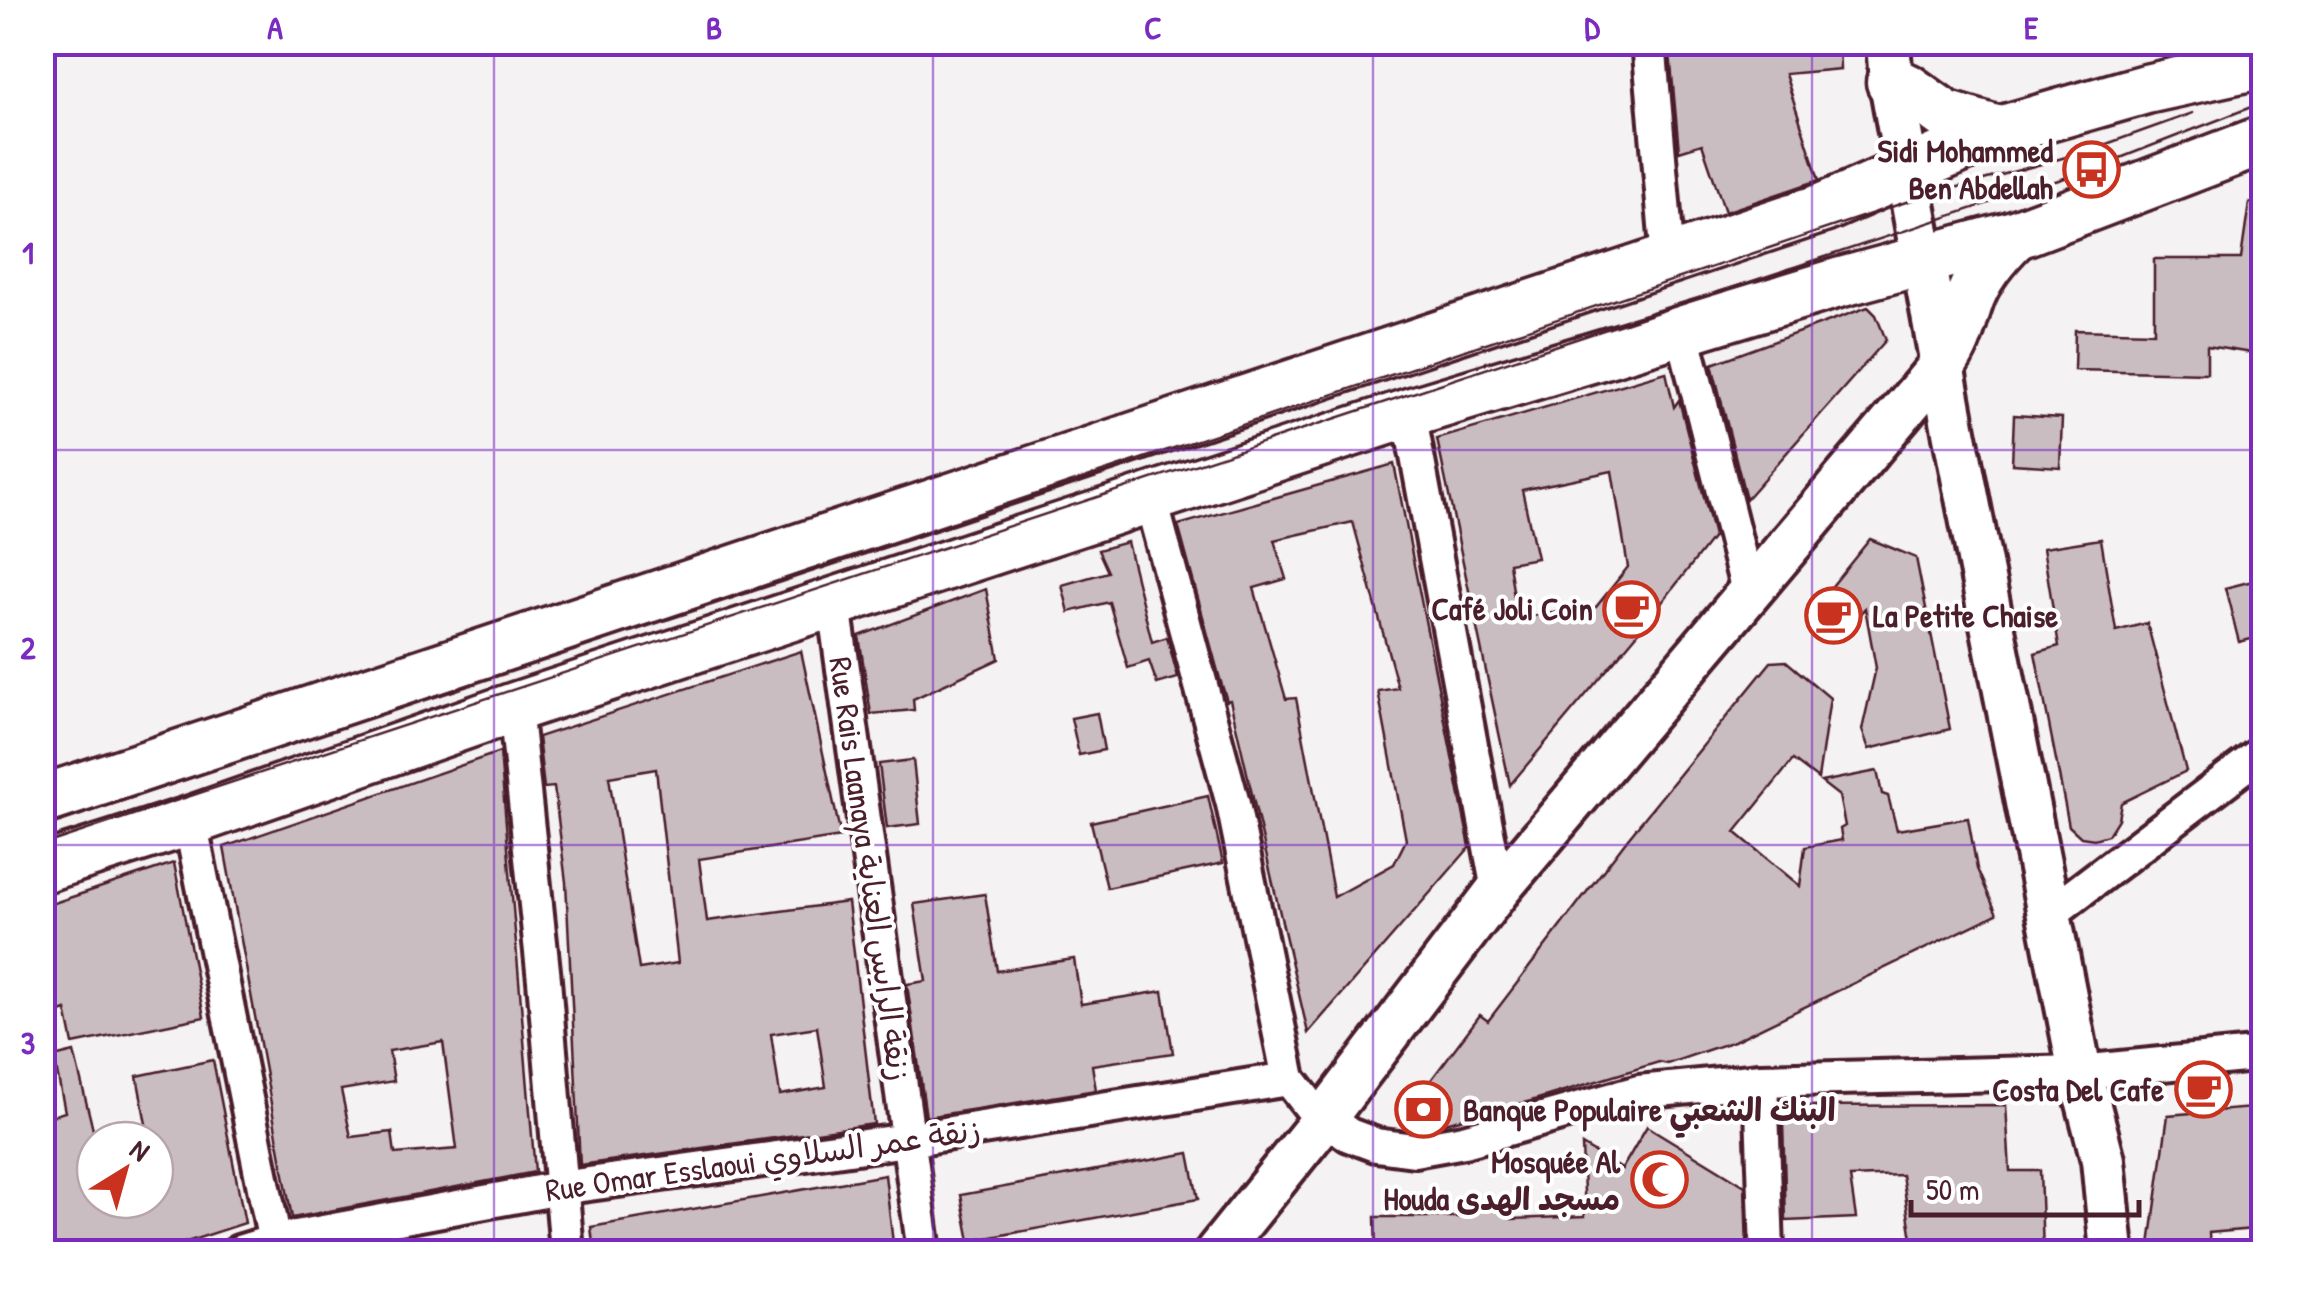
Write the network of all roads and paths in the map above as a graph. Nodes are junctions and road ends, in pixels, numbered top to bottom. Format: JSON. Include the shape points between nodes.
{"nodes":[{"id":1,"x":1649,"y":42,"type":"edge"},
{"id":2,"x":1890,"y":62,"type":"edge"},
{"id":3,"x":2264,"y":63,"type":"edge"},
{"id":4,"x":1999,"y":131,"type":"junction"},
{"id":5,"x":2264,"y":140,"type":"edge"},
{"id":6,"x":1911,"y":185,"type":"junction"},
{"id":7,"x":2016,"y":236,"type":"junction"},
{"id":8,"x":1668,"y":260,"type":"junction"},
{"id":9,"x":1923,"y":260,"type":"junction"},
{"id":10,"x":1682,"y":329,"type":"junction"},
{"id":11,"x":1942,"y":364,"type":"junction"},
{"id":12,"x":1409,"y":413,"type":"junction"},
{"id":13,"x":1150,"y":497,"type":"junction"},
{"id":14,"x":1748,"y":591,"type":"junction"},
{"id":15,"x":834,"y":604,"type":"junction"},
{"id":16,"x":515,"y":708,"type":"junction"},
{"id":17,"x":2264,"y":752,"type":"edge"},
{"id":18,"x":42,"y":800,"type":"edge"},
{"id":19,"x":190,"y":821,"type":"junction"},
{"id":20,"x":42,"y":868,"type":"edge"},
{"id":21,"x":1498,"y":890,"type":"junction"},
{"id":22,"x":2051,"y":913,"type":"junction"},
{"id":23,"x":2264,"y":1054,"type":"edge"},
{"id":24,"x":2080,"y":1072,"type":"junction"},
{"id":25,"x":1290,"y":1079,"type":"junction"},
{"id":26,"x":1760,"y":1080,"type":"junction"},
{"id":27,"x":1324,"y":1119,"type":"junction"},
{"id":28,"x":907,"y":1140,"type":"junction"},
{"id":29,"x":560,"y":1188,"type":"junction"},
{"id":30,"x":276,"y":1247,"type":"edge"},
{"id":31,"x":239,"y":1252,"type":"edge"},
{"id":32,"x":567,"y":1252,"type":"edge"},
{"id":33,"x":924,"y":1252,"type":"edge"},
{"id":34,"x":1217,"y":1252,"type":"edge"},
{"id":35,"x":1767,"y":1252,"type":"edge"},
{"id":36,"x":2112,"y":1252,"type":"edge"}],
"edges":[{"from":1,"to":8,"type":"street"},
{"from":2,"to":4,"type":"main road","via":[[1962,122]]},
{"from":2,"to":6,"type":"street"},
{"from":3,"to":4,"type":"main road"},
{"from":4,"to":6,"type":"main road"},
{"from":5,"to":7,"type":"main road"},
{"from":6,"to":8,"type":"main road"},
{"from":6,"to":9,"type":"street"},
{"from":7,"to":9,"type":"main road"},
{"from":7,"to":11,"type":"main road","via":[[1974,286]]},
{"from":8,"to":18,"type":"main road"},
{"from":9,"to":10,"type":"main road"},
{"from":9,"to":11,"type":"street"},
{"from":10,"to":12,"type":"main road"},
{"from":10,"to":14,"type":"street"},
{"from":11,"to":14,"type":"street"},
{"from":11,"to":22,"type":"street"},
{"from":12,"to":13,"type":"main road"},
{"from":12,"to":21,"type":"street"},
{"from":13,"to":15,"type":"main road"},
{"from":13,"to":25,"type":"street","via":[[1233,804]]},
{"from":14,"to":21,"type":"street"},
{"from":15,"to":16,"type":"main road"},
{"from":15,"to":28,"type":"street","name":"Rue Rais Laanaya زنقة الرايس العناية"},
{"from":16,"to":19,"type":"main road"},
{"from":16,"to":29,"type":"street"},
{"from":17,"to":22,"type":"street"},
{"from":19,"to":20,"type":"main road"},
{"from":19,"to":30,"type":"street"},
{"from":21,"to":27,"type":"street"},
{"from":22,"to":24,"type":"street"},
{"from":23,"to":24,"type":"street"},
{"from":24,"to":26,"type":"street"},
{"from":24,"to":36,"type":"street","via":[[2103,1160]]},
{"from":25,"to":27,"type":"street"},
{"from":25,"to":28,"type":"street","name":"Rue Omar Esslaoui زنقة عمر السلاوي"},
{"from":26,"to":27,"type":"street","via":[[1639,1092],[1414,1150],[1376,1145]]},
{"from":26,"to":35,"type":"street"},
{"from":27,"to":34,"type":"street"},
{"from":28,"to":29,"type":"street","name":"Rue Omar Esslaoui زنقة عمر السلاوي"},
{"from":28,"to":33,"type":"street","name":"Rue Rais Laanaya زنقة الرايس العناية"},
{"from":29,"to":30,"type":"street","name":"Rue Omar Esslaoui زنقة عمر السلاوي"},
{"from":29,"to":32,"type":"street"},
{"from":30,"to":31,"type":"street","name":"Rue Omar Esslaoui زنقة عمر السلاوي"}]}
